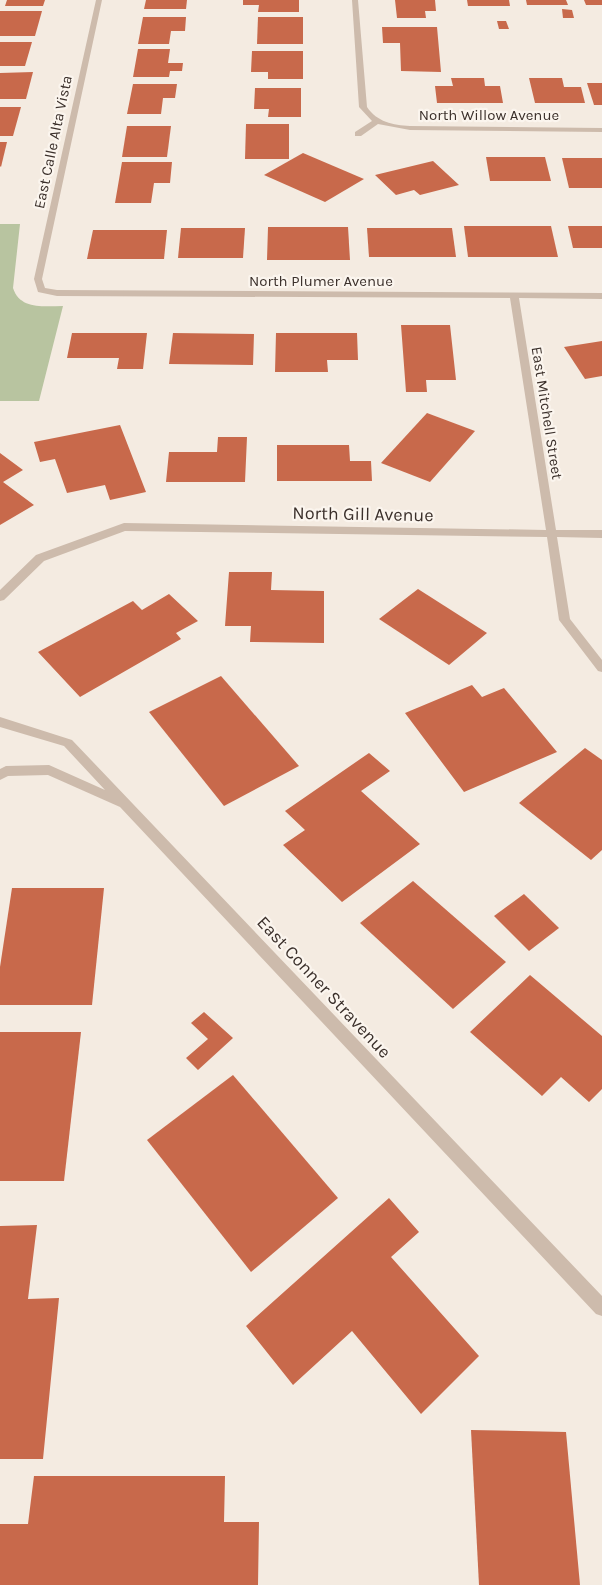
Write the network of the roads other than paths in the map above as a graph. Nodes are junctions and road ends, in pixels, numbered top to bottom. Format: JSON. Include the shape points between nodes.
{"nodes":[{"id":1,"x":99,"y":0,"type":"edge"},
{"id":2,"x":355,"y":0,"type":"edge"},
{"id":3,"x":377,"y":121,"type":"junction"},
{"id":4,"x":602,"y":130,"type":"edge"},
{"id":5,"x":358,"y":134,"type":"dead end"},
{"id":6,"x":41,"y":290,"type":"joint"},
{"id":7,"x":514,"y":296,"type":"junction"},
{"id":8,"x":602,"y":296,"type":"edge"},
{"id":9,"x":552,"y":534,"type":"junction"},
{"id":10,"x":602,"y":534,"type":"edge"},
{"id":11,"x":0,"y":597,"type":"edge"},
{"id":12,"x":602,"y":668,"type":"edge"},
{"id":13,"x":0,"y":722,"type":"edge"},
{"id":14,"x":0,"y":775,"type":"edge"},
{"id":15,"x":127,"y":806,"type":"junction"},
{"id":16,"x":602,"y":1308,"type":"edge"}],
"edges":[{"from":1,"to":6,"type":"street","name":"East Calle Alta Vista","via":[[38,279]]},
{"from":2,"to":3,"type":"street","via":[[363,107]]},
{"from":3,"to":4,"type":"street","name":"North Willow Avenue","via":[[399,128]]},
{"from":3,"to":5,"type":"street"},
{"from":6,"to":7,"type":"street","name":"North Plumer Avenue","via":[[57,293]]},
{"from":7,"to":8,"type":"street","name":"North Plumer Avenue"},
{"from":7,"to":9,"type":"street","name":"East Mitchell Street"},
{"from":9,"to":10,"type":"street","name":"North Gill Avenue"},
{"from":9,"to":11,"type":"street","name":"North Gill Avenue","via":[[124,528],[40,558]]},
{"from":9,"to":12,"type":"street","name":"East Mitchell Street","via":[[565,620]]},
{"from":13,"to":15,"type":"street","name":"East Conner Stravenue","via":[[68,743]]},
{"from":14,"to":15,"type":"street","via":[[6,771],[49,770]]},
{"from":15,"to":16,"type":"street","name":"East Conner Stravenue"}]}
